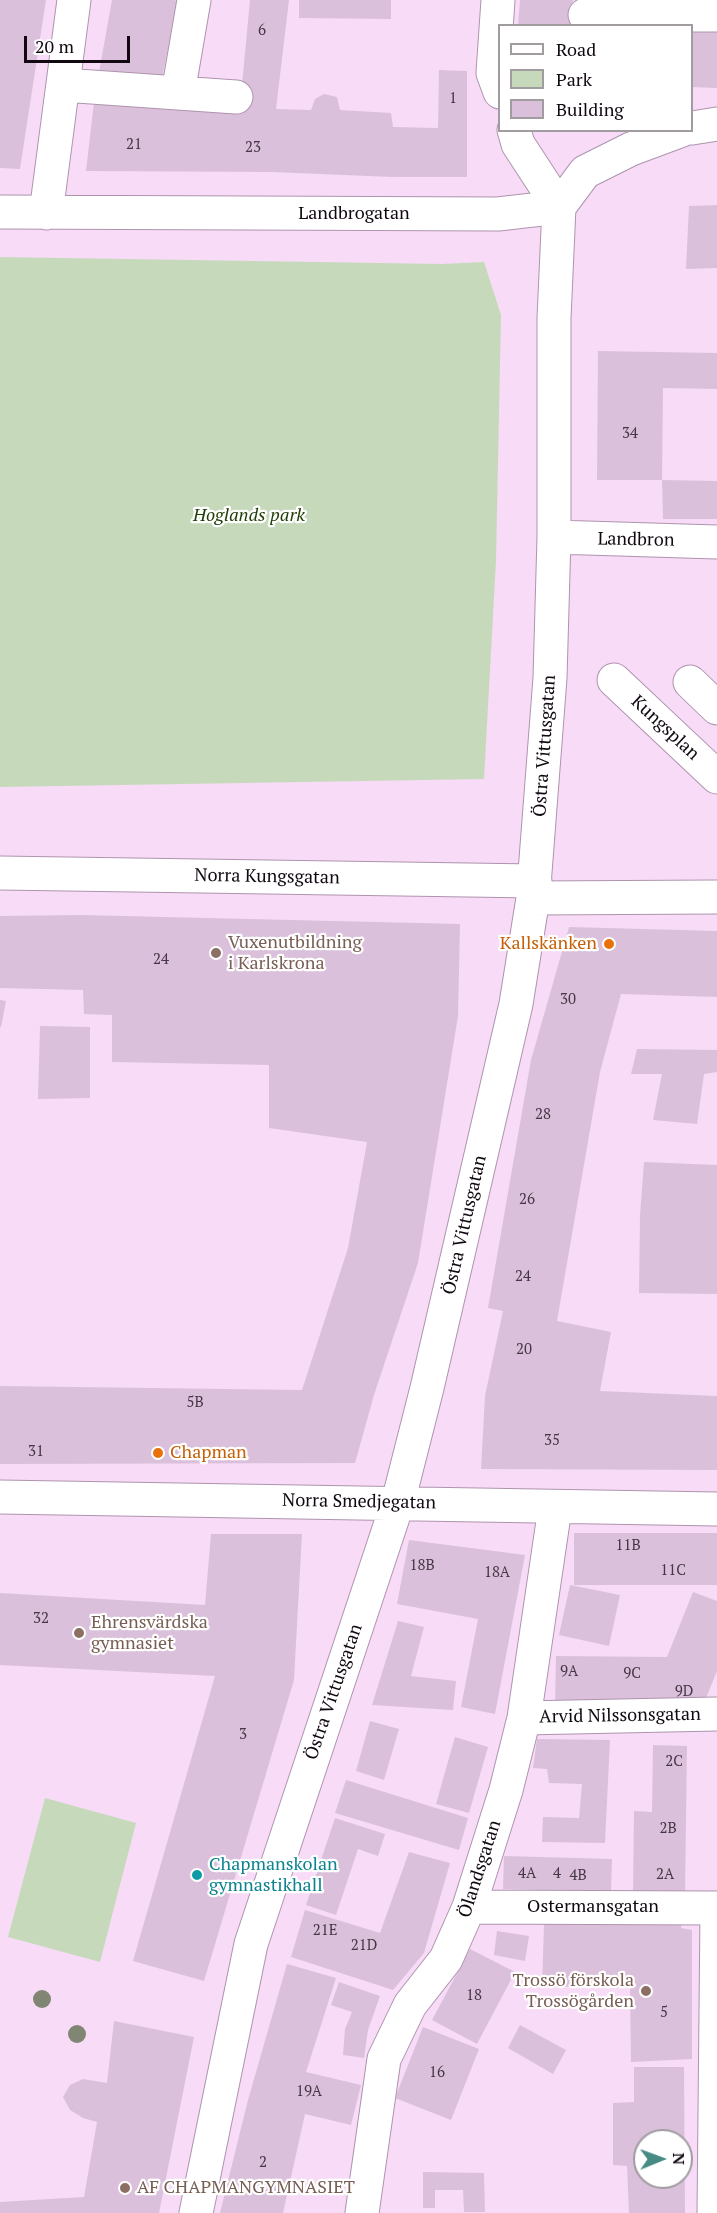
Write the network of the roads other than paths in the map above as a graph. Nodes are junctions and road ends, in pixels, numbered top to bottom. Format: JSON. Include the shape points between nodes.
{"nodes":[{"id":1,"x":74,"y":0,"type":"edge"},
{"id":2,"x":194,"y":0,"type":"edge"},
{"id":3,"x":498,"y":0,"type":"edge"},
{"id":4,"x":585,"y":15,"type":"dead end"},
{"id":5,"x":717,"y":15,"type":"edge"},
{"id":6,"x":63,"y":85,"type":"junction"},
{"id":7,"x":498,"y":87,"type":"edge"},
{"id":8,"x":178,"y":93,"type":"junction"},
{"id":9,"x":236,"y":97,"type":"dead end"},
{"id":10,"x":717,"y":124,"type":"edge"},
{"id":11,"x":693,"y":128,"type":"edge"},
{"id":12,"x":515,"y":132,"type":"edge"},
{"id":13,"x":677,"y":132,"type":"edge"},
{"id":14,"x":559,"y":207,"type":"junction"},
{"id":15,"x":0,"y":212,"type":"edge"},
{"id":16,"x":46,"y":213,"type":"junction"},
{"id":17,"x":554,"y":537,"type":"junction"},
{"id":18,"x":717,"y":542,"type":"edge"},
{"id":19,"x":614,"y":680,"type":"dead end"},
{"id":20,"x":690,"y":682,"type":"dead end"},
{"id":21,"x":717,"y":708,"type":"edge"},
{"id":22,"x":717,"y":777,"type":"edge"},
{"id":23,"x":0,"y":873,"type":"edge"},
{"id":24,"x":534,"y":889,"type":"junction"},
{"id":25,"x":717,"y":897,"type":"edge"},
{"id":26,"x":0,"y":1497,"type":"edge"},
{"id":27,"x":398,"y":1502,"type":"junction"},
{"id":28,"x":555,"y":1508,"type":"junction"},
{"id":29,"x":717,"y":1509,"type":"edge"},
{"id":30,"x":717,"y":1714,"type":"edge"},
{"id":31,"x":524,"y":1718,"type":"junction"},
{"id":32,"x":469,"y":1907,"type":"junction"},
{"id":33,"x":717,"y":1909,"type":"edge"},
{"id":34,"x":717,"y":1922,"type":"edge"},
{"id":35,"x":716,"y":2127,"type":"edge"},
{"id":36,"x":196,"y":2213,"type":"edge"},
{"id":37,"x":362,"y":2213,"type":"edge"},
{"id":38,"x":714,"y":2213,"type":"edge"}],
"edges":[{"from":1,"to":6,"type":"street"},
{"from":2,"to":8,"type":"street"},
{"from":3,"to":7,"type":"street","via":[[493,73]]},
{"from":4,"to":5,"type":"street"},
{"from":6,"to":8,"type":"street"},
{"from":6,"to":16,"type":"street"},
{"from":8,"to":9,"type":"street"},
{"from":10,"to":11,"type":"street"},
{"from":12,"to":14,"type":"street","via":[[518,144]]},
{"from":13,"to":14,"type":"street","via":[[585,172]]},
{"from":14,"to":16,"type":"street","name":"Landbrogatan","via":[[498,214]]},
{"from":14,"to":17,"type":"street","name":"Östra Vittusgatan","via":[[554,318]]},
{"from":15,"to":16,"type":"street","name":"Landbrogatan"},
{"from":17,"to":18,"type":"street","name":"Landbron"},
{"from":17,"to":24,"type":"street","name":"Östra Vittusgatan","via":[[550,678]]},
{"from":19,"to":22,"type":"street","name":"Kungsplan"},
{"from":20,"to":21,"type":"street"},
{"from":23,"to":24,"type":"street","name":"Norra Kungsgatan"},
{"from":24,"to":25,"type":"street","name":"Norra Kungsgatan"},
{"from":24,"to":27,"type":"street","name":"Östra Vittusgatan","via":[[516,1004]]},
{"from":26,"to":27,"type":"street","name":"Norra Smedjegatan"},
{"from":27,"to":28,"type":"street","name":"Norra Smedjegatan"},
{"from":27,"to":36,"type":"street","name":"Östra Vittusgatan","via":[[251,1944]]},
{"from":28,"to":29,"type":"street","name":"Norra Smedjegatan"},
{"from":28,"to":31,"type":"street","name":"Ölandsgatan"},
{"from":30,"to":31,"type":"street","name":"Arvid Nilssonsgatan"},
{"from":31,"to":32,"type":"street","name":"Ölandsgatan"},
{"from":32,"to":33,"type":"street","name":"Ostermansgatan"},
{"from":32,"to":37,"type":"street","name":"Ölandsgatan","via":[[446,1959],[410,2005],[384,2059]]},
{"from":33,"to":34,"type":"street"},
{"from":34,"to":35,"type":"street"},
{"from":35,"to":38,"type":"street"}]}
